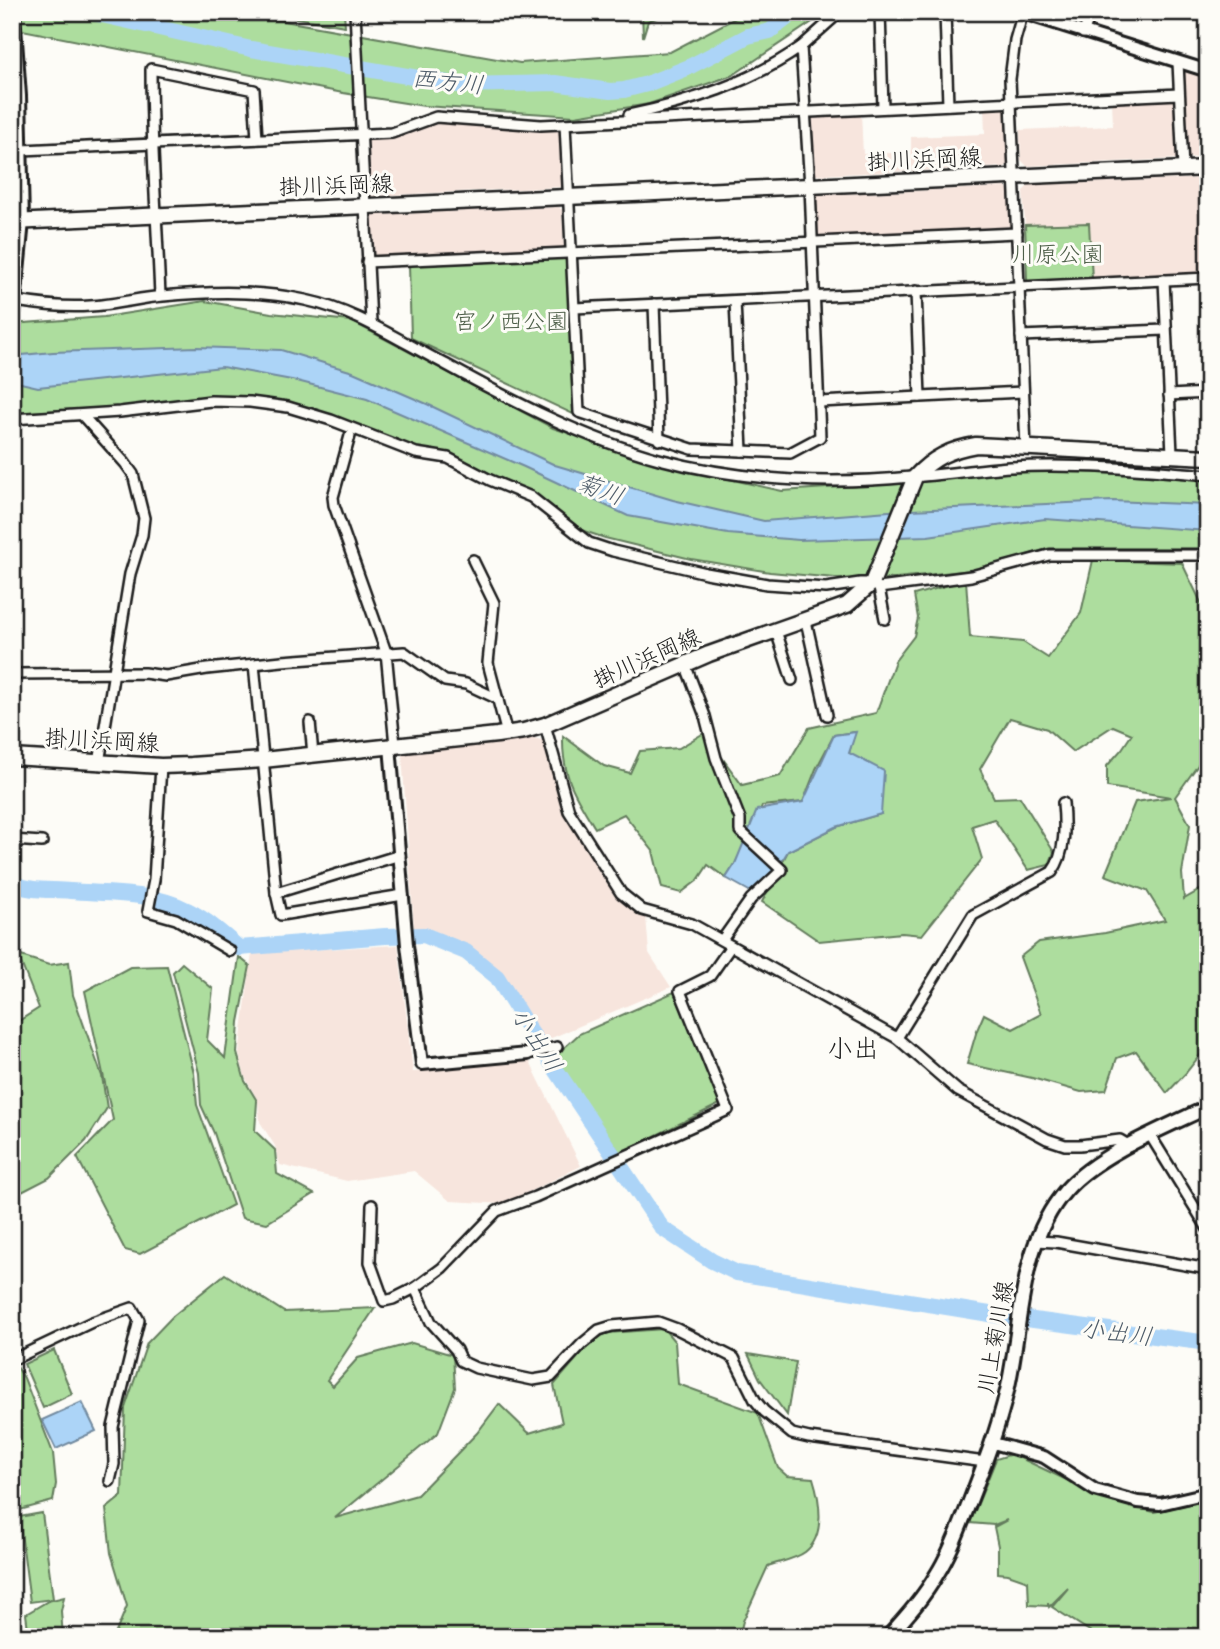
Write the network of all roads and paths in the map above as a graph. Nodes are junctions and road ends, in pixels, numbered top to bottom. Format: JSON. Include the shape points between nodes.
{"nodes":[{"id":1,"x":355,"y":12,"type":"edge"},
{"id":2,"x":840,"y":12,"type":"edge"},
{"id":3,"x":880,"y":12,"type":"edge"},
{"id":4,"x":945,"y":12,"type":"edge"},
{"id":5,"x":1022,"y":12,"type":"edge"},
{"id":6,"x":1092,"y":12,"type":"edge"},
{"id":7,"x":14,"y":17,"type":"edge"},
{"id":8,"x":1083,"y":33,"type":"junction"},
{"id":9,"x":802,"y":47,"type":"junction"},
{"id":10,"x":1178,"y":62,"type":"junction"},
{"id":11,"x":1208,"y":71,"type":"edge"},
{"id":12,"x":1179,"y":94,"type":"junction"},
{"id":13,"x":1011,"y":103,"type":"junction"},
{"id":14,"x":948,"y":105,"type":"junction"},
{"id":15,"x":883,"y":108,"type":"junction"},
{"id":16,"x":806,"y":112,"type":"junction"},
{"id":17,"x":600,"y":121,"type":"junction"},
{"id":18,"x":565,"y":124,"type":"junction"},
{"id":19,"x":362,"y":134,"type":"junction"},
{"id":20,"x":257,"y":139,"type":"junction"},
{"id":21,"x":151,"y":143,"type":"junction"},
{"id":22,"x":22,"y":150,"type":"junction"},
{"id":23,"x":1208,"y":168,"type":"edge"},
{"id":24,"x":1183,"y":169,"type":"junction"},
{"id":25,"x":1015,"y":176,"type":"junction"},
{"id":26,"x":810,"y":186,"type":"junction"},
{"id":27,"x":569,"y":198,"type":"junction"},
{"id":28,"x":365,"y":206,"type":"junction"},
{"id":29,"x":157,"y":215,"type":"junction"},
{"id":30,"x":17,"y":221,"type":"edge"},
{"id":31,"x":1017,"y":233,"type":"junction"},
{"id":32,"x":813,"y":242,"type":"junction"},
{"id":33,"x":570,"y":254,"type":"junction"},
{"id":34,"x":368,"y":262,"type":"junction"},
{"id":35,"x":1208,"y":278,"type":"edge"},
{"id":36,"x":1164,"y":280,"type":"junction"},
{"id":37,"x":1019,"y":286,"type":"junction"},
{"id":38,"x":916,"y":291,"type":"junction"},
{"id":39,"x":160,"y":296,"type":"junction"},
{"id":40,"x":814,"y":297,"type":"junction"},
{"id":41,"x":16,"y":301,"type":"junction"},
{"id":42,"x":735,"y":301,"type":"junction"},
{"id":43,"x":654,"y":304,"type":"junction"},
{"id":44,"x":574,"y":309,"type":"junction"},
{"id":45,"x":14,"y":316,"type":"edge"},
{"id":46,"x":371,"y":322,"type":"junction"},
{"id":47,"x":1166,"y":330,"type":"junction"},
{"id":48,"x":12,"y":335,"type":"edge"},
{"id":49,"x":1021,"y":336,"type":"junction"},
{"id":50,"x":1023,"y":392,"type":"junction"},
{"id":51,"x":1208,"y":393,"type":"edge"},
{"id":52,"x":1169,"y":395,"type":"junction"},
{"id":53,"x":920,"y":397,"type":"junction"},
{"id":54,"x":819,"y":402,"type":"junction"},
{"id":55,"x":82,"y":415,"type":"junction"},
{"id":56,"x":12,"y":419,"type":"edge"},
{"id":57,"x":350,"y":436,"type":"dead end"},
{"id":58,"x":659,"y":440,"type":"junction"},
{"id":59,"x":1026,"y":448,"type":"junction"},
{"id":60,"x":742,"y":451,"type":"junction"},
{"id":61,"x":1172,"y":454,"type":"junction"},
{"id":62,"x":1208,"y":457,"type":"edge"},
{"id":63,"x":1208,"y":475,"type":"edge"},
{"id":64,"x":915,"y":479,"type":"junction"},
{"id":65,"x":1208,"y":555,"type":"edge"},
{"id":66,"x":473,"y":560,"type":"dead end"},
{"id":67,"x":874,"y":584,"type":"junction"},
{"id":68,"x":885,"y":620,"type":"dead end"},
{"id":69,"x":806,"y":621,"type":"junction"},
{"id":70,"x":776,"y":631,"type":"junction"},
{"id":71,"x":386,"y":652,"type":"junction"},
{"id":72,"x":254,"y":664,"type":"junction"},
{"id":73,"x":685,"y":664,"type":"junction"},
{"id":74,"x":113,"y":673,"type":"junction"},
{"id":75,"x":12,"y":674,"type":"edge"},
{"id":76,"x":792,"y":680,"type":"dead end"},
{"id":77,"x":498,"y":699,"type":"junction"},
{"id":78,"x":827,"y":715,"type":"dead end"},
{"id":79,"x":310,"y":722,"type":"dead end"},
{"id":80,"x":545,"y":725,"type":"junction"},
{"id":81,"x":507,"y":734,"type":"junction"},
{"id":82,"x":393,"y":746,"type":"junction"},
{"id":83,"x":313,"y":755,"type":"junction"},
{"id":84,"x":12,"y":757,"type":"edge"},
{"id":85,"x":264,"y":760,"type":"junction"},
{"id":86,"x":99,"y":762,"type":"junction"},
{"id":87,"x":161,"y":766,"type":"junction"},
{"id":88,"x":1063,"y":803,"type":"dead end"},
{"id":89,"x":12,"y":839,"type":"edge"},
{"id":90,"x":42,"y":842,"type":"dead end"},
{"id":91,"x":400,"y":855,"type":"junction"},
{"id":92,"x":276,"y":893,"type":"junction"},
{"id":93,"x":403,"y":894,"type":"junction"},
{"id":94,"x":722,"y":940,"type":"junction"},
{"id":95,"x":731,"y":946,"type":"junction"},
{"id":96,"x":230,"y":951,"type":"dead end"},
{"id":97,"x":897,"y":1038,"type":"junction"},
{"id":98,"x":553,"y":1047,"type":"dead end"},
{"id":99,"x":533,"y":1053,"type":"joint"},
{"id":100,"x":1208,"y":1107,"type":"edge"},
{"id":101,"x":1150,"y":1135,"type":"junction"},
{"id":102,"x":1130,"y":1146,"type":"junction"},
{"id":103,"x":372,"y":1205,"type":"dead end"},
{"id":104,"x":1208,"y":1229,"type":"edge"},
{"id":105,"x":1035,"y":1241,"type":"junction"},
{"id":106,"x":1208,"y":1269,"type":"edge"},
{"id":107,"x":415,"y":1288,"type":"junction"},
{"id":108,"x":12,"y":1360,"type":"edge"},
{"id":109,"x":993,"y":1443,"type":"junction"},
{"id":110,"x":985,"y":1462,"type":"junction"},
{"id":111,"x":110,"y":1481,"type":"dead end"},
{"id":112,"x":1208,"y":1493,"type":"edge"},
{"id":113,"x":888,"y":1637,"type":"edge"}],
"edges":[{"from":1,"to":19,"type":"street"},
{"from":2,"to":9,"type":"street"},
{"from":3,"to":15,"type":"street"},
{"from":4,"to":14,"type":"street"},
{"from":5,"to":8,"type":"street"},
{"from":5,"to":13,"type":"street","via":[[1011,66]]},
{"from":6,"to":8,"type":"street"},
{"from":7,"to":22,"type":"street"},
{"from":8,"to":10,"type":"street"},
{"from":9,"to":16,"type":"street"},
{"from":9,"to":17,"type":"street","via":[[770,67],[707,94]]},
{"from":10,"to":11,"type":"street"},
{"from":10,"to":12,"type":"street"},
{"from":12,"to":13,"type":"street"},
{"from":12,"to":24,"type":"street"},
{"from":13,"to":14,"type":"street"},
{"from":13,"to":25,"type":"street"},
{"from":14,"to":15,"type":"street"},
{"from":15,"to":16,"type":"street"},
{"from":16,"to":17,"type":"street"},
{"from":16,"to":26,"type":"street"},
{"from":17,"to":18,"type":"street"},
{"from":18,"to":19,"type":"street","via":[[436,117],[392,133]]},
{"from":18,"to":27,"type":"street"},
{"from":19,"to":20,"type":"street"},
{"from":19,"to":28,"type":"street"},
{"from":20,"to":21,"type":"street"},
{"from":20,"to":21,"type":"street","via":[[254,90],[151,69]]},
{"from":21,"to":22,"type":"street"},
{"from":21,"to":29,"type":"street"},
{"from":22,"to":30,"type":"street"},
{"from":23,"to":24,"type":"main road","name":"掛川浜岡線"},
{"from":24,"to":25,"type":"main road","name":"掛川浜岡線"},
{"from":25,"to":26,"type":"main road","name":"掛川浜岡線"},
{"from":25,"to":31,"type":"street"},
{"from":26,"to":27,"type":"main road","name":"掛川浜岡線"},
{"from":26,"to":32,"type":"street"},
{"from":27,"to":28,"type":"main road","name":"掛川浜岡線"},
{"from":27,"to":33,"type":"street"},
{"from":28,"to":29,"type":"main road","name":"掛川浜岡線"},
{"from":28,"to":34,"type":"street"},
{"from":29,"to":30,"type":"main road","name":"掛川浜岡線"},
{"from":29,"to":39,"type":"street"},
{"from":30,"to":41,"type":"street"},
{"from":31,"to":32,"type":"street"},
{"from":31,"to":37,"type":"street"},
{"from":32,"to":33,"type":"street"},
{"from":32,"to":40,"type":"street"},
{"from":33,"to":34,"type":"street"},
{"from":33,"to":44,"type":"street"},
{"from":34,"to":46,"type":"street"},
{"from":35,"to":36,"type":"street"},
{"from":36,"to":37,"type":"street"},
{"from":36,"to":47,"type":"street"},
{"from":37,"to":38,"type":"street"},
{"from":37,"to":49,"type":"street"},
{"from":38,"to":40,"type":"street"},
{"from":38,"to":53,"type":"street"},
{"from":39,"to":41,"type":"street","via":[[91,306]]},
{"from":39,"to":46,"type":"street","via":[[215,292],[278,295],[337,307]]},
{"from":40,"to":42,"type":"street"},
{"from":40,"to":54,"type":"street"},
{"from":41,"to":45,"type":"street"},
{"from":42,"to":43,"type":"street"},
{"from":42,"to":60,"type":"street"},
{"from":43,"to":44,"type":"street"},
{"from":43,"to":58,"type":"street"},
{"from":44,"to":58,"type":"street","via":[[579,412]]},
{"from":45,"to":48,"type":"street"},
{"from":46,"to":64,"type":"street","via":[[542,416],[662,460],[772,478],[840,482]]},
{"from":47,"to":49,"type":"street"},
{"from":47,"to":52,"type":"street"},
{"from":49,"to":50,"type":"street"},
{"from":50,"to":53,"type":"street"},
{"from":50,"to":59,"type":"street"},
{"from":51,"to":52,"type":"street"},
{"from":52,"to":61,"type":"street"},
{"from":53,"to":54,"type":"street"},
{"from":54,"to":60,"type":"street","via":[[820,437],[790,453]]},
{"from":55,"to":56,"type":"street"},
{"from":55,"to":67,"type":"street","via":[[211,401],[288,407],[416,453],[448,458],[531,497],[589,543],[613,551],[767,584],[826,589]]},
{"from":55,"to":74,"type":"street","via":[[133,474],[144,518]]},
{"from":57,"to":71,"type":"street","via":[[334,505]]},
{"from":58,"to":60,"type":"street","via":[[691,449]]},
{"from":59,"to":61,"type":"main road","name":"掛川浜岡線"},
{"from":59,"to":64,"type":"main road","name":"掛川浜岡線","via":[[957,448],[924,467]]},
{"from":61,"to":62,"type":"main road","name":"掛川浜岡線"},
{"from":63,"to":64,"type":"street","via":[[1051,466]]},
{"from":64,"to":67,"type":"main road","name":"掛川浜岡線"},
{"from":65,"to":67,"type":"street","via":[[1049,555],[971,576]]},
{"from":66,"to":77,"type":"street","via":[[494,603],[488,663]]},
{"from":67,"to":68,"type":"street"},
{"from":67,"to":69,"type":"main road","name":"掛川浜岡線","via":[[847,605]]},
{"from":69,"to":70,"type":"main road","name":"掛川浜岡線"},
{"from":69,"to":78,"type":"street"},
{"from":70,"to":73,"type":"main road","name":"掛川浜岡線"},
{"from":70,"to":76,"type":"street"},
{"from":71,"to":72,"type":"street"},
{"from":71,"to":77,"type":"street","via":[[404,652],[445,681],[466,684]]},
{"from":71,"to":82,"type":"street"},
{"from":72,"to":74,"type":"street","via":[[166,676]]},
{"from":72,"to":85,"type":"street"},
{"from":73,"to":80,"type":"main road","name":"掛川浜岡線"},
{"from":73,"to":94,"type":"street","via":[[740,819],[740,831],[782,870],[751,899]]},
{"from":74,"to":75,"type":"street"},
{"from":74,"to":86,"type":"street"},
{"from":77,"to":81,"type":"street"},
{"from":79,"to":83,"type":"street"},
{"from":80,"to":81,"type":"main road","name":"掛川浜岡線"},
{"from":80,"to":94,"type":"street","via":[[569,811],[621,893],[642,910],[692,924]]},
{"from":81,"to":82,"type":"main road","name":"掛川浜岡線"},
{"from":82,"to":83,"type":"main road","name":"掛川浜岡線"},
{"from":82,"to":91,"type":"street"},
{"from":83,"to":85,"type":"main road","name":"掛川浜岡線"},
{"from":84,"to":86,"type":"main road","name":"掛川浜岡線"},
{"from":85,"to":87,"type":"main road","name":"掛川浜岡線"},
{"from":85,"to":92,"type":"street"},
{"from":86,"to":87,"type":"main road","name":"掛川浜岡線"},
{"from":87,"to":96,"type":"street","via":[[148,911],[176,919]]},
{"from":88,"to":97,"type":"street","via":[[1066,826],[1052,872],[973,915]]},
{"from":89,"to":90,"type":"street"},
{"from":91,"to":92,"type":"street"},
{"from":91,"to":93,"type":"street"},
{"from":92,"to":93,"type":"street","via":[[281,915]]},
{"from":93,"to":99,"type":"street","via":[[422,1064]]},
{"from":94,"to":95,"type":"street"},
{"from":95,"to":97,"type":"street"},
{"from":95,"to":107,"type":"street","via":[[710,976],[680,991],[728,1110],[497,1211],[442,1268]]},
{"from":97,"to":102,"type":"street","via":[[958,1091],[1047,1139],[1065,1145],[1120,1140]]},
{"from":98,"to":99,"type":"street"},
{"from":100,"to":101,"type":"main road","name":"川上菊川線"},
{"from":101,"to":102,"type":"main road","name":"川上菊川線"},
{"from":101,"to":104,"type":"street"},
{"from":102,"to":105,"type":"main road","name":"川上菊川線","via":[[1090,1168],[1067,1189]]},
{"from":103,"to":107,"type":"street","via":[[370,1262],[380,1294],[384,1300],[393,1299]]},
{"from":105,"to":106,"type":"street"},
{"from":105,"to":109,"type":"main road","name":"川上菊川線"},
{"from":107,"to":110,"type":"street","via":[[431,1322],[461,1361],[476,1368],[533,1380],[551,1377],[599,1330],[658,1322],[734,1358],[755,1400],[792,1434]]},
{"from":108,"to":111,"type":"street","via":[[131,1308],[139,1320],[113,1426]]},
{"from":109,"to":110,"type":"main road","name":"川上菊川線"},
{"from":109,"to":112,"type":"street","via":[[1044,1457],[1096,1490],[1138,1502],[1160,1504]]},
{"from":110,"to":113,"type":"main road","name":"川上菊川線","via":[[938,1574]]}]}
